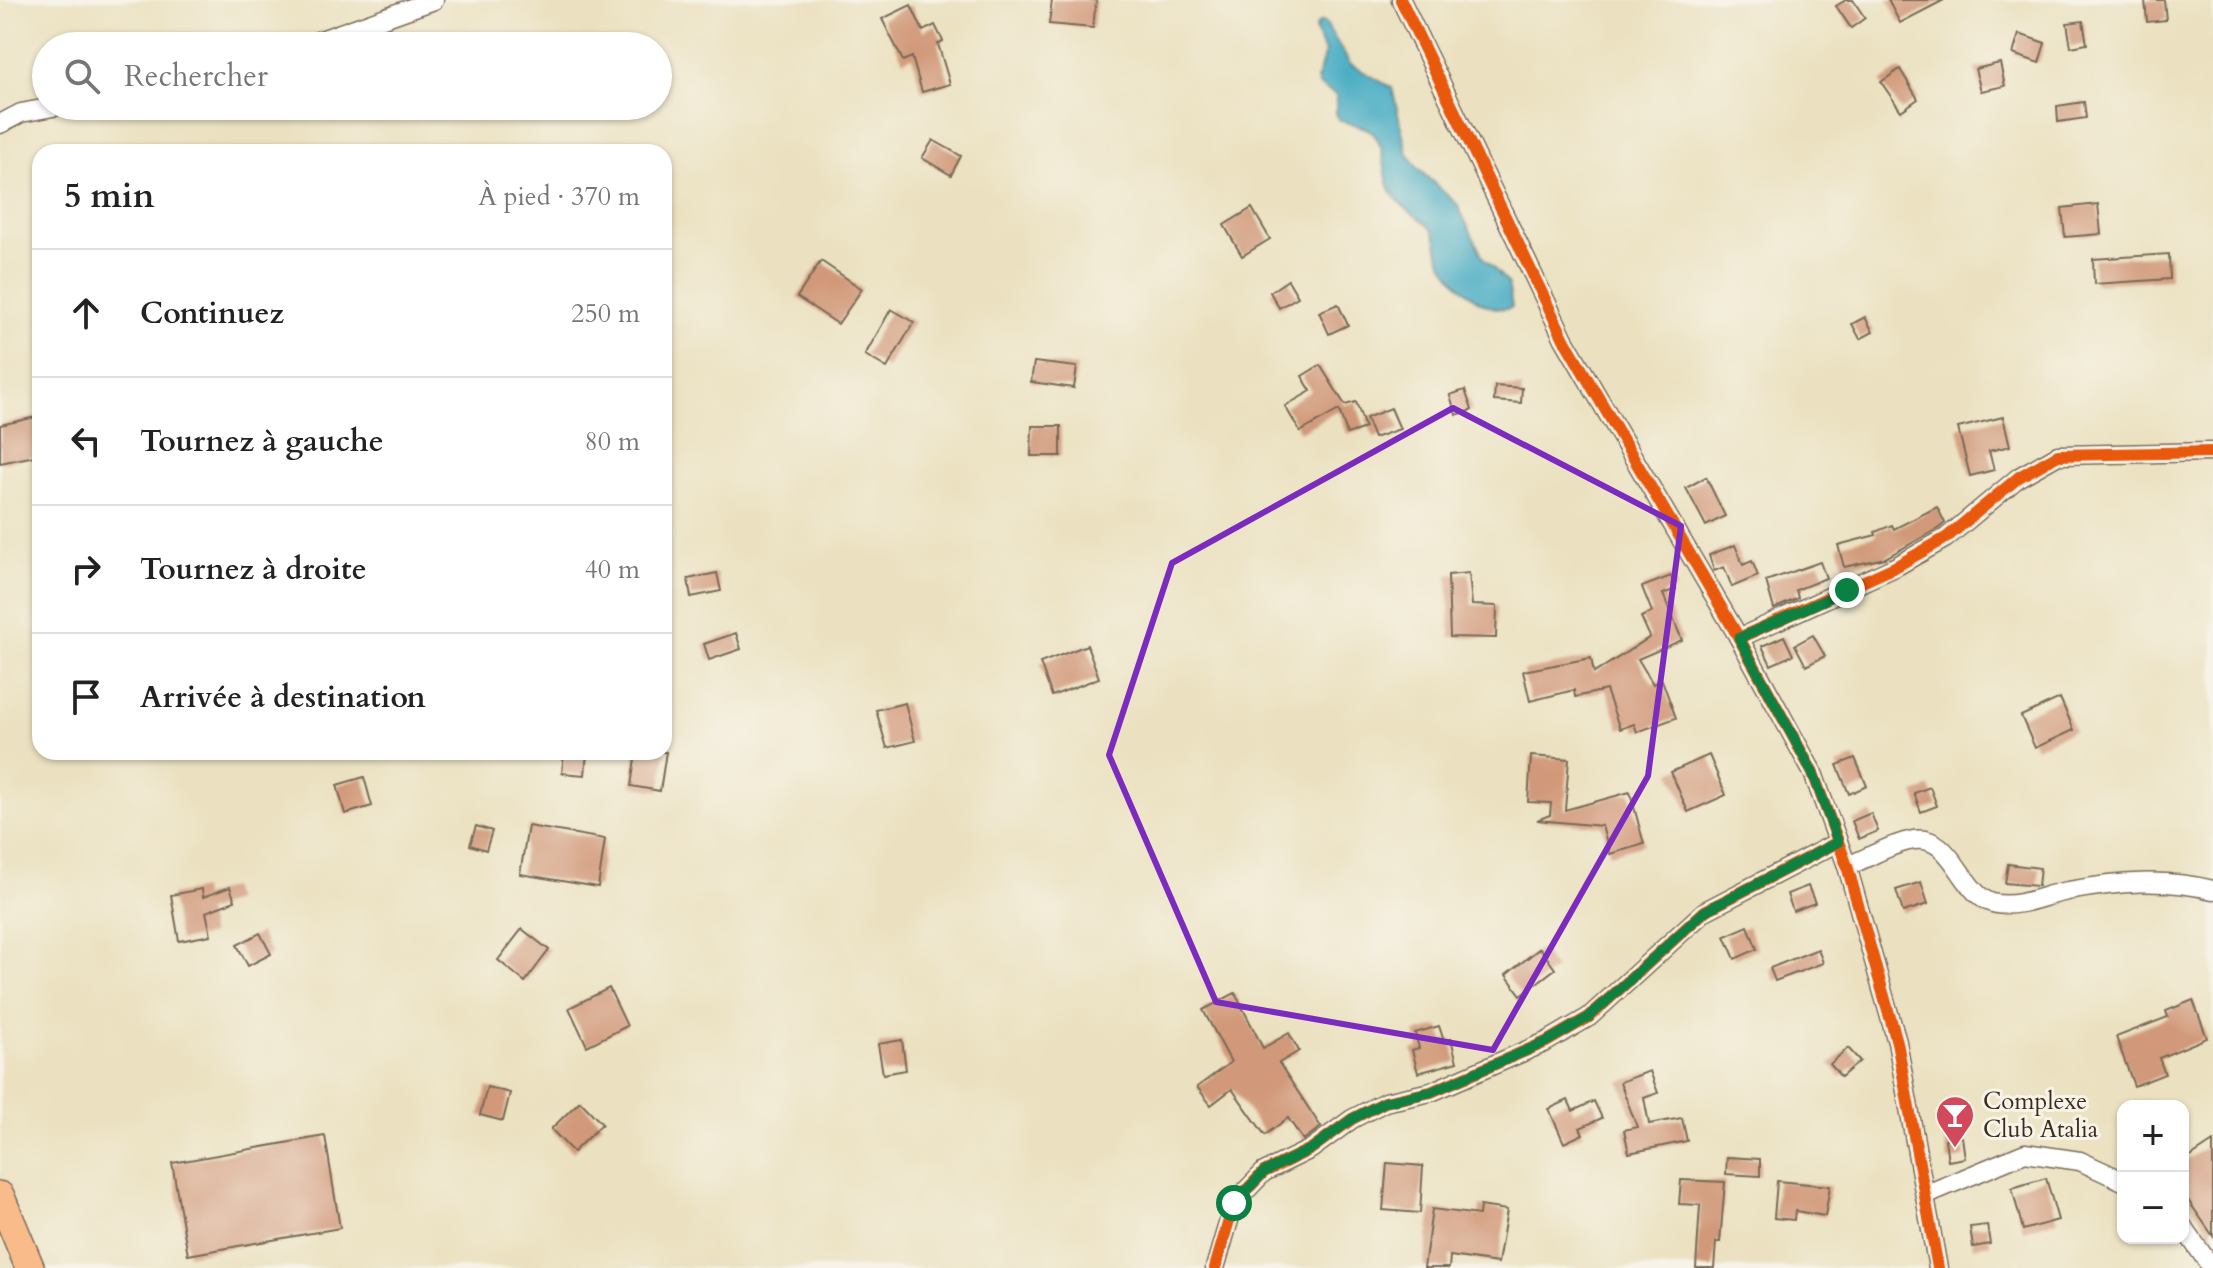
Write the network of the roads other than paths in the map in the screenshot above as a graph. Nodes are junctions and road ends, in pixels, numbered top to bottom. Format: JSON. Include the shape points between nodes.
{"nodes":[{"id":1,"x":434,"y":0,"type":"edge"},
{"id":2,"x":1401,"y":0,"type":"edge"},
{"id":3,"x":344,"y":32,"type":"edge"},
{"id":4,"x":32,"y":111,"type":"edge"},
{"id":5,"x":0,"y":124,"type":"edge"},
{"id":6,"x":2213,"y":452,"type":"edge"},
{"id":7,"x":1739,"y":638,"type":"junction"},
{"id":8,"x":1838,"y":842,"type":"junction"},
{"id":9,"x":1847,"y":866,"type":"junction"},
{"id":10,"x":2213,"y":890,"type":"edge"},
{"id":11,"x":2117,"y":1178,"type":"edge"},
{"id":12,"x":1927,"y":1194,"type":"junction"},
{"id":13,"x":0,"y":1196,"type":"edge"},
{"id":14,"x":2189,"y":1235,"type":"edge"},
{"id":15,"x":30,"y":1268,"type":"edge"},
{"id":16,"x":1215,"y":1268,"type":"edge"},
{"id":17,"x":1938,"y":1268,"type":"edge"},
{"id":18,"x":2212,"y":1268,"type":"edge"}],
"edges":[{"from":1,"to":3,"type":"street"},
{"from":2,"to":7,"type":"street","via":[[1564,339]]},
{"from":4,"to":5,"type":"street"},
{"from":6,"to":7,"type":"street","via":[[2058,455],[2019,477],[1946,538]]},
{"from":7,"to":8,"type":"street","via":[[1813,773]]},
{"from":8,"to":9,"type":"street"},
{"from":8,"to":16,"type":"street","via":[[1705,911],[1589,1017],[1546,1042],[1431,1092],[1385,1102],[1264,1172],[1234,1203]]},
{"from":9,"to":10,"type":"street","via":[[1909,840],[1930,841],[1992,903],[2019,905],[2065,891],[2136,882],[2182,882]]},
{"from":9,"to":12,"type":"street","via":[[1897,1042]]},
{"from":11,"to":12,"type":"street","via":[[2080,1161],[2025,1153]]},
{"from":12,"to":17,"type":"street"},
{"from":13,"to":15,"type":"highway"},
{"from":14,"to":18,"type":"street"}]}
